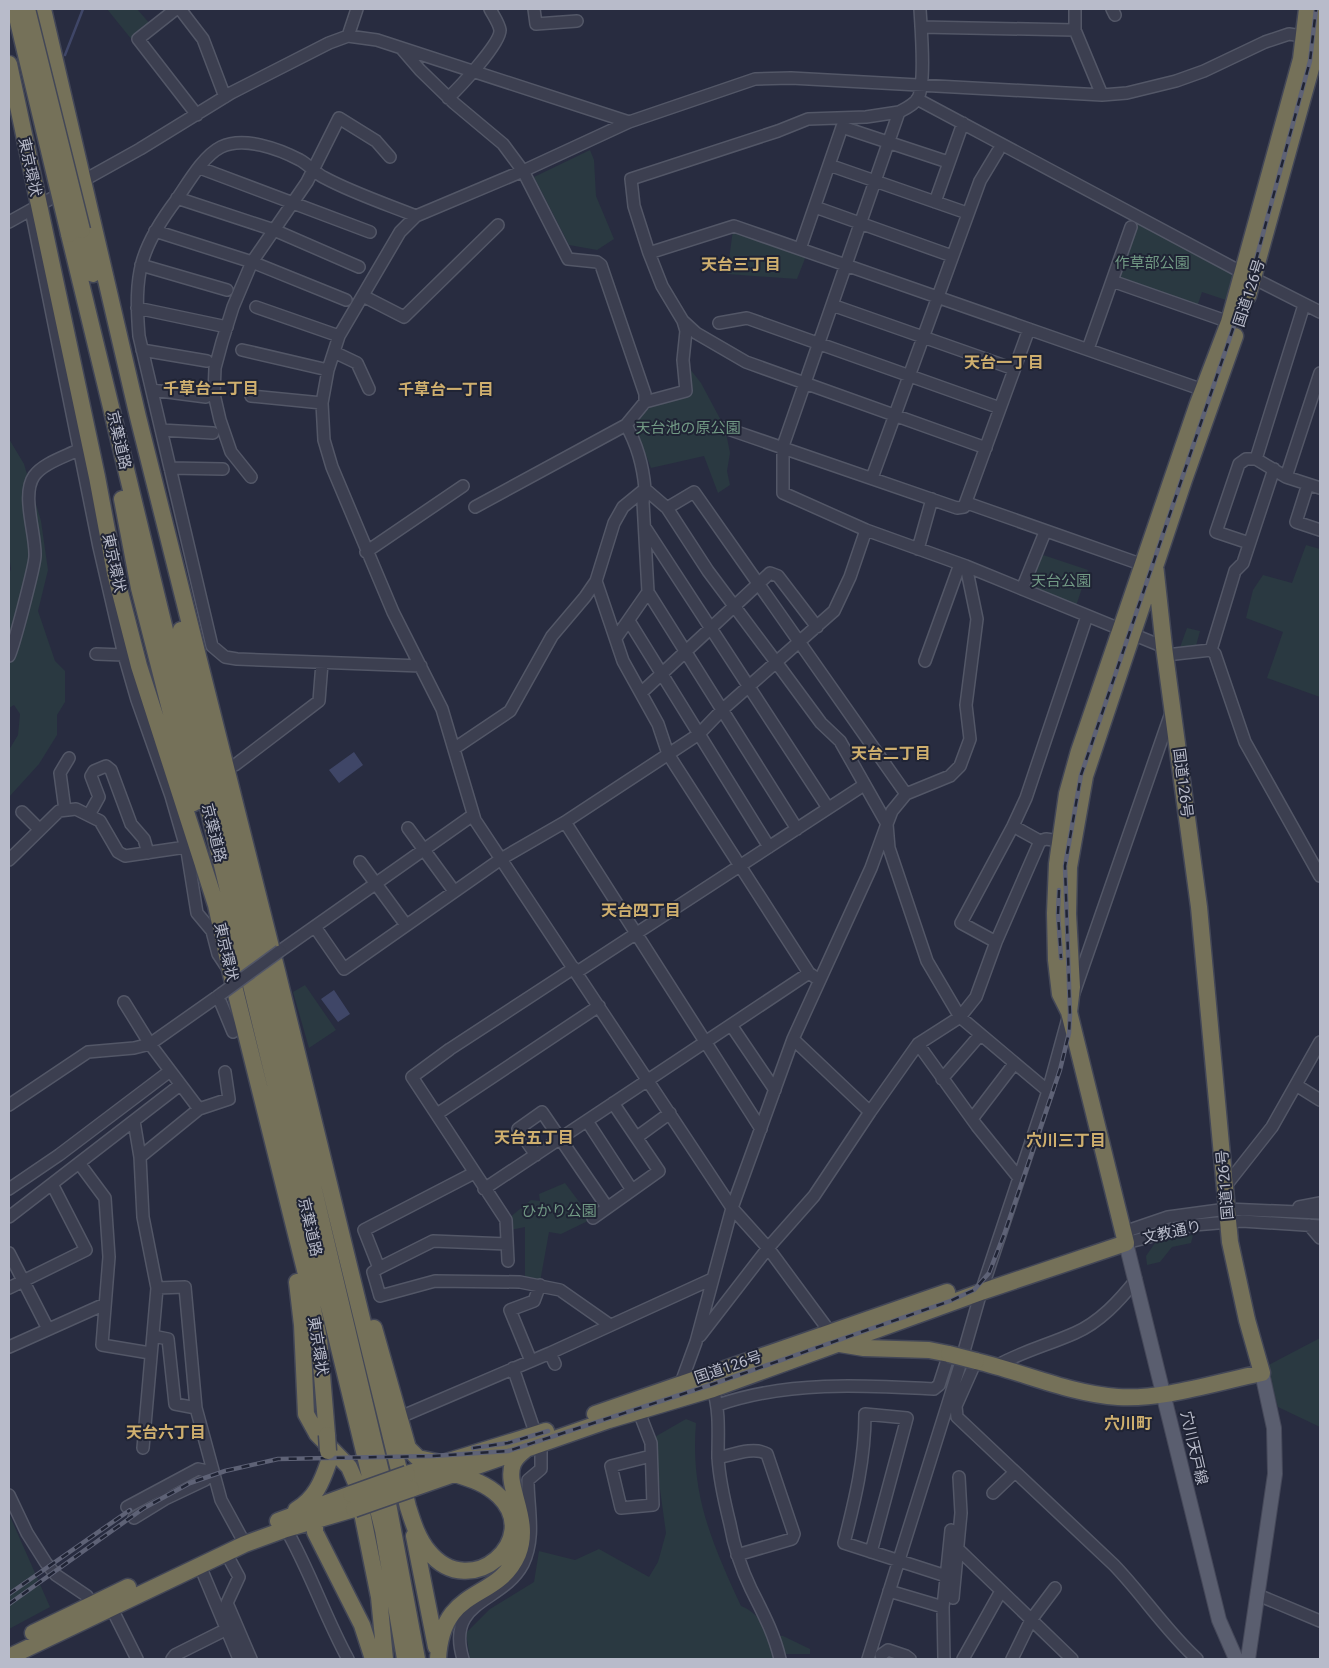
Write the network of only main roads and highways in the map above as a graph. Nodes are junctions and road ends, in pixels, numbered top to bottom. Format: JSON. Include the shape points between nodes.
{"nodes":[{"id":1,"x":15,"y":9,"type":"edge"},
{"id":2,"x":27,"y":9,"type":"edge"},
{"id":3,"x":43,"y":9,"type":"edge"},
{"id":4,"x":1307,"y":9,"type":"edge"},
{"id":5,"x":1320,"y":13,"type":"edge"},
{"id":6,"x":1314,"y":39,"type":"edge"},
{"id":7,"x":9,"y":64,"type":"edge"},
{"id":8,"x":75,"y":232,"type":"junction"},
{"id":9,"x":1248,"y":276,"type":"junction"},
{"id":10,"x":1210,"y":392,"type":"junction"},
{"id":11,"x":116,"y":427,"type":"junction"},
{"id":12,"x":1149,"y":567,"type":"junction"},
{"id":13,"x":1126,"y":632,"type":"junction"},
{"id":14,"x":223,"y":938,"type":"junction"},
{"id":15,"x":1069,"y":1012,"type":"junction"},
{"id":16,"x":334,"y":1206,"type":"junction"},
{"id":17,"x":294,"y":1230,"type":"junction"},
{"id":18,"x":1125,"y":1238,"type":"junction"},
{"id":19,"x":835,"y":1338,"type":"junction"},
{"id":20,"x":1262,"y":1373,"type":"junction"},
{"id":21,"x":1164,"y":1393,"type":"junction"},
{"id":22,"x":535,"y":1443,"type":"junction"},
{"id":23,"x":328,"y":1449,"type":"junction"},
{"id":24,"x":449,"y":1460,"type":"junction"},
{"id":25,"x":489,"y":1462,"type":"junction"},
{"id":26,"x":455,"y":1474,"type":"junction"},
{"id":27,"x":409,"y":1482,"type":"junction"},
{"id":28,"x":514,"y":1488,"type":"junction"},
{"id":29,"x":332,"y":1501,"type":"junction"},
{"id":30,"x":352,"y":1504,"type":"junction"},
{"id":31,"x":408,"y":1507,"type":"junction"},
{"id":32,"x":315,"y":1521,"type":"junction"},
{"id":33,"x":287,"y":1523,"type":"junction"},
{"id":34,"x":243,"y":1540,"type":"junction"},
{"id":35,"x":93,"y":1609,"type":"junction"},
{"id":36,"x":9,"y":1645,"type":"edge"},
{"id":37,"x":9,"y":1657,"type":"edge"},
{"id":38,"x":373,"y":1659,"type":"edge"},
{"id":39,"x":385,"y":1659,"type":"edge"},
{"id":40,"x":405,"y":1659,"type":"edge"},
{"id":41,"x":417,"y":1659,"type":"edge"},
{"id":42,"x":438,"y":1659,"type":"edge"},
{"id":43,"x":1236,"y":1659,"type":"edge"},
{"id":44,"x":1248,"y":1659,"type":"edge"}],
"edges":[{"from":1,"to":8,"type":"highway","name":"京葉道路","bridge":true},
{"from":2,"to":8,"type":"highway","name":"京葉道路","bridge":true},
{"from":3,"to":16,"type":"highway","via":[[82,181]]},
{"from":4,"to":6,"type":"highway","name":"国道126号"},
{"from":5,"to":6,"type":"highway","name":"国道126号"},
{"from":6,"to":9,"type":"highway","name":"国道126号","via":[[1298,68]]},
{"from":7,"to":14,"type":"highway","name":"東京環状","via":[[34,208],[97,477],[115,573],[139,666],[206,870]]},
{"from":8,"to":11,"type":"highway","name":"京葉道路"},
{"from":8,"to":41,"type":"highway","name":"京葉道路","via":[[176,610],[394,1525]]},
{"from":9,"to":10,"type":"highway","name":"国道126号"},
{"from":9,"to":10,"type":"highway","name":"国道126号","via":[[1229,322]]},
{"from":10,"to":12,"type":"highway","name":"国道126号"},
{"from":10,"to":12,"type":"highway","name":"国道126号","via":[[1152,539]]},
{"from":11,"to":14,"type":"highway","via":[[120,484],[139,588],[224,926]]},
{"from":11,"to":40,"type":"highway","name":"京葉道路","via":[[383,1530]]},
{"from":12,"to":13,"type":"highway","name":"国道126号"},
{"from":12,"to":20,"type":"highway","name":"国道126号","via":[[1165,651],[1199,907],[1233,1262]]},
{"from":13,"to":15,"type":"highway","name":"国道126号","via":[[1075,823],[1068,889],[1072,987]]},
{"from":13,"to":15,"type":"highway","name":"国道126号","via":[[1073,772],[1060,841],[1055,887],[1056,960],[1060,994]]},
{"from":14,"to":17,"type":"highway","name":"東京環状"},
{"from":15,"to":18,"type":"highway","name":"国道126号"},
{"from":16,"to":24,"type":"highway","via":[[343,1216],[408,1448],[418,1458]]},
{"from":16,"to":31,"type":"highway"},
{"from":17,"to":23,"type":"highway","name":"東京環状","via":[[319,1339]]},
{"from":17,"to":39,"type":"highway","via":[[306,1414],[317,1434],[349,1466],[356,1482],[379,1597]]},
{"from":18,"to":19,"type":"highway","name":"国道126号"},
{"from":18,"to":21,"type":"main road","name":"穴川天戸線"},
{"from":19,"to":21,"type":"highway","name":"国道126号","bridge":true,"via":[[864,1348],[929,1350],[949,1354],[1095,1394],[1118,1397]]},
{"from":19,"to":22,"type":"highway","name":"国道126号","via":[[681,1383]]},
{"from":19,"to":22,"type":"highway","name":"国道126号","via":[[716,1397],[639,1412]]},
{"from":20,"to":21,"type":"highway","name":"国道126号"},
{"from":20,"to":44,"type":"main road","via":[[1274,1428],[1275,1465]]},
{"from":21,"to":43,"type":"main road","name":"穴川天戸線","via":[[1219,1620]]},
{"from":22,"to":24,"type":"highway","name":"国道126号"},
{"from":22,"to":25,"type":"highway","name":"国道126号"},
{"from":22,"to":28,"type":"highway","via":[[513,1464]]},
{"from":23,"to":29,"type":"highway","name":"東京環状"},
{"from":23,"to":33,"type":"highway","via":[[313,1496]]},
{"from":24,"to":25,"type":"highway","via":[[473,1458]]},
{"from":24,"to":27,"type":"highway","name":"国道126号"},
{"from":25,"to":26,"type":"highway","name":"国道126号"},
{"from":25,"to":28,"type":"highway","via":[[506,1475]]},
{"from":26,"to":27,"type":"highway"},
{"from":26,"to":31,"type":"highway","via":[[492,1490],[510,1512],[510,1539],[494,1563],[469,1571],[453,1569],[440,1562],[418,1535]]},
{"from":27,"to":30,"type":"highway","name":"国道126号","bridge":true},
{"from":28,"to":42,"type":"highway","via":[[523,1533],[517,1556],[500,1578],[453,1611],[443,1629]]},
{"from":29,"to":30,"type":"highway","name":"国道126号"},
{"from":29,"to":32,"type":"highway","via":[[321,1510]]},
{"from":29,"to":33,"type":"highway"},
{"from":30,"to":32,"type":"highway"},
{"from":31,"to":42,"type":"highway"},
{"from":32,"to":33,"type":"highway"},
{"from":32,"to":38,"type":"highway","via":[[315,1532],[362,1625]]},
{"from":33,"to":34,"type":"highway"},
{"from":34,"to":35,"type":"highway"},
{"from":34,"to":35,"type":"highway","via":[[226,1553],[111,1607]]},
{"from":35,"to":36,"type":"highway"},
{"from":35,"to":37,"type":"highway"}]}
